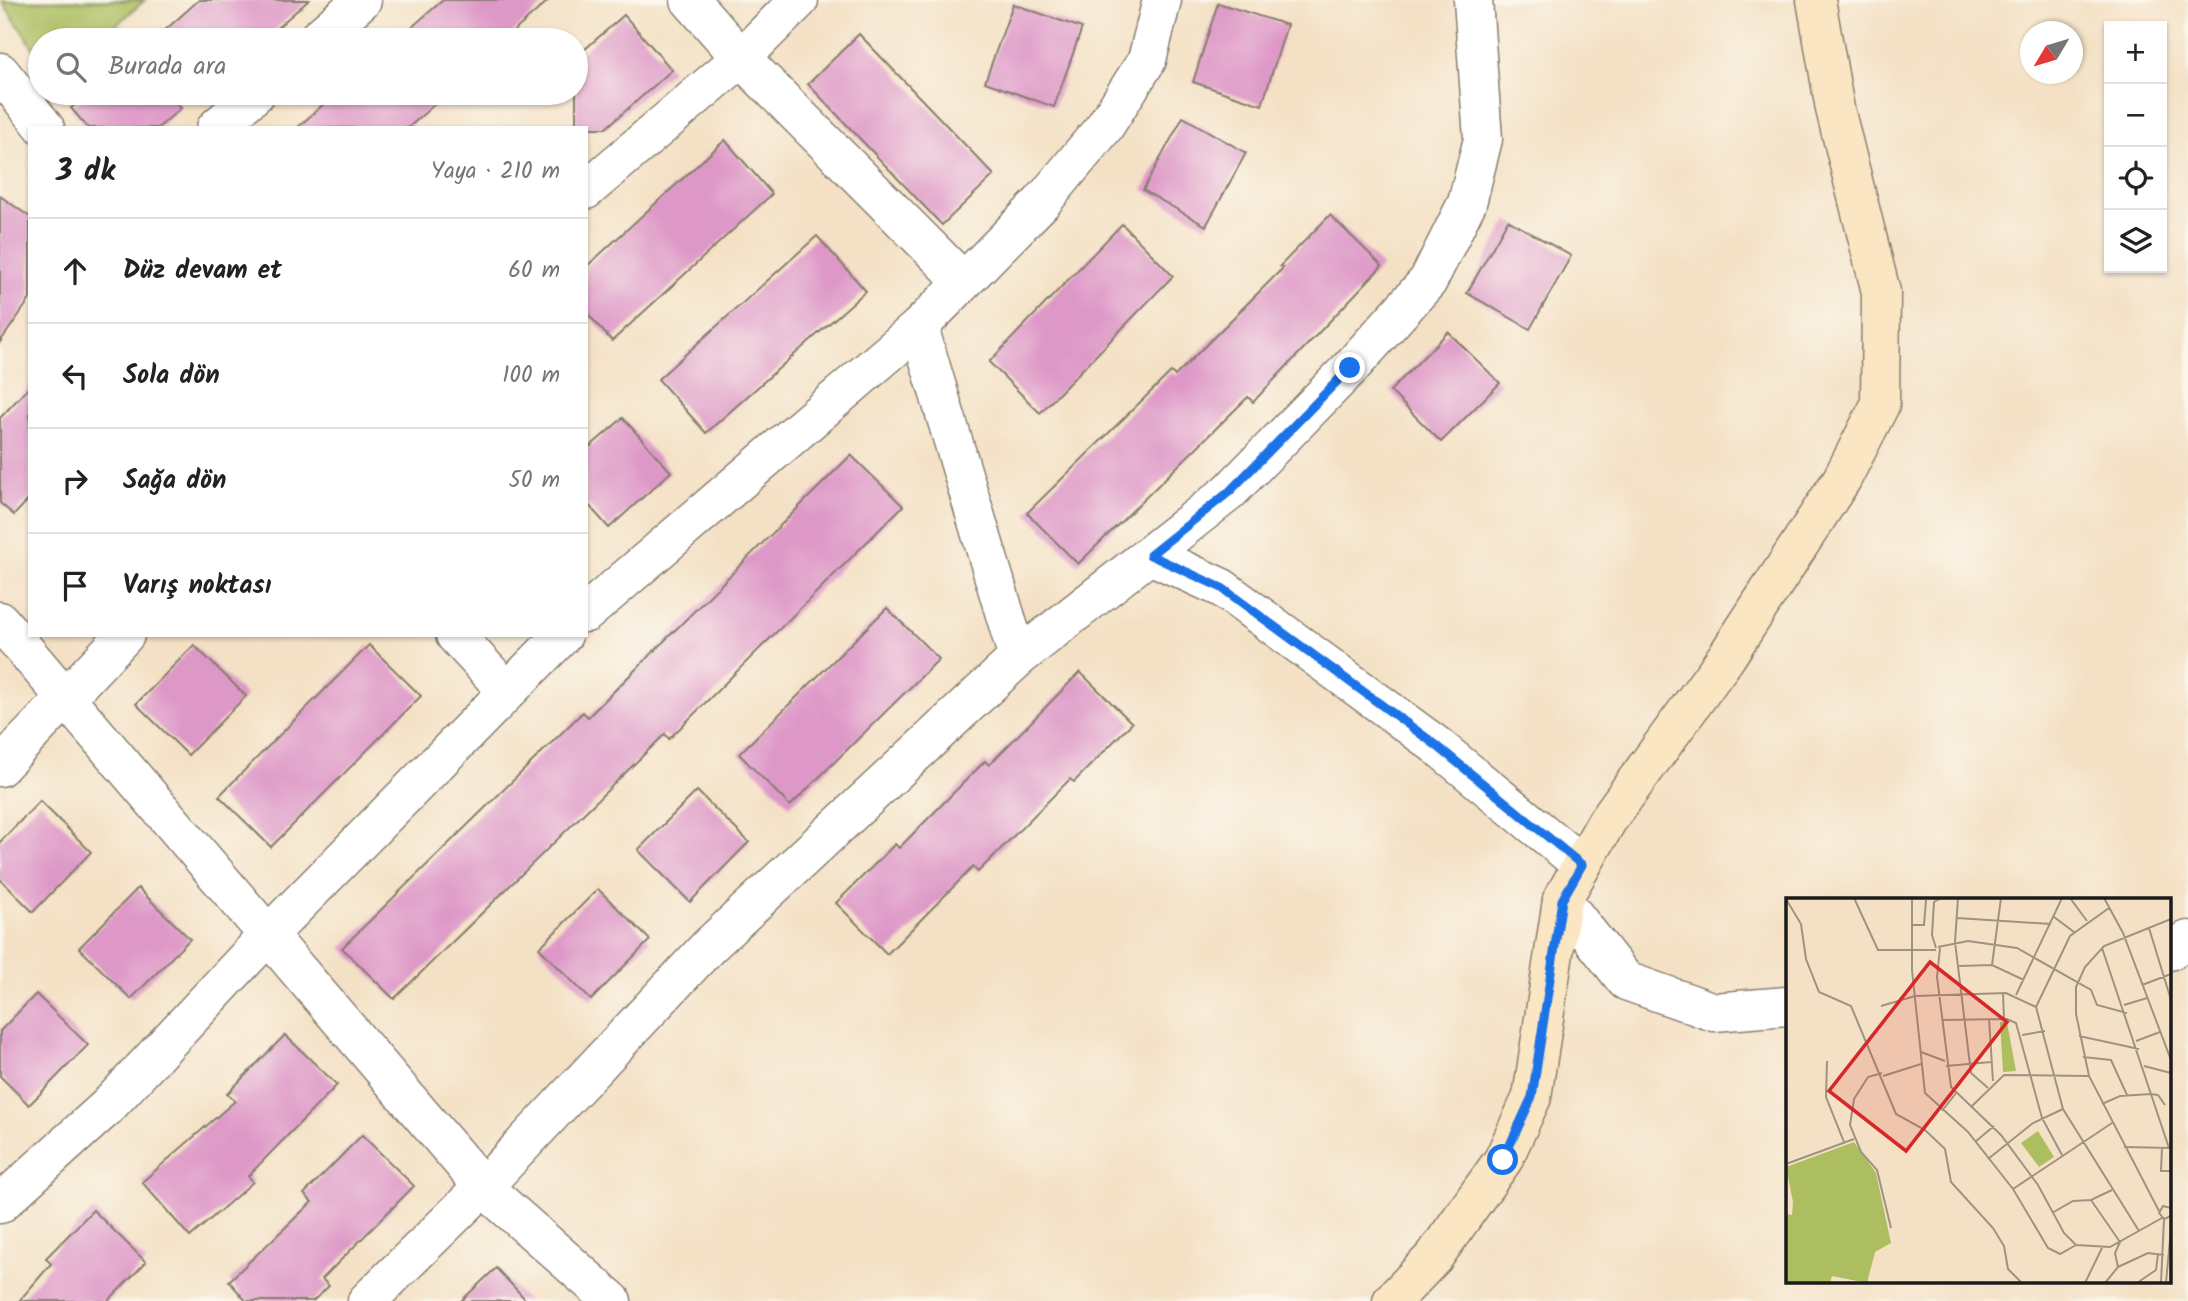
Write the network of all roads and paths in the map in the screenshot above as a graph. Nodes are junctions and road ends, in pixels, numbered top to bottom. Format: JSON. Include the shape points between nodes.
{"nodes":[{"id":1,"x":362,"y":0,"type":"edge"},
{"id":2,"x":690,"y":0,"type":"edge"},
{"id":3,"x":799,"y":0,"type":"edge"},
{"id":4,"x":1162,"y":0,"type":"edge"},
{"id":5,"x":1473,"y":0,"type":"edge"},
{"id":6,"x":1816,"y":0,"type":"edge"},
{"id":7,"x":330,"y":28,"type":"edge"},
{"id":8,"x":741,"y":58,"type":"junction"},
{"id":9,"x":0,"y":72,"type":"edge"},
{"id":10,"x":242,"y":105,"type":"edge"},
{"id":11,"x":44,"y":126,"type":"edge"},
{"id":12,"x":218,"y":126,"type":"edge"},
{"id":13,"x":588,"y":188,"type":"edge"},
{"id":14,"x":963,"y":281,"type":"junction"},
{"id":15,"x":919,"y":327,"type":"junction"},
{"id":16,"x":1150,"y":555,"type":"junction"},
{"id":17,"x":588,"y":611,"type":"edge"},
{"id":18,"x":0,"y":621,"type":"edge"},
{"id":19,"x":123,"y":637,"type":"edge"},
{"id":20,"x":456,"y":637,"type":"edge"},
{"id":21,"x":561,"y":637,"type":"edge"},
{"id":22,"x":1017,"y":658,"type":"junction"},
{"id":23,"x":506,"y":690,"type":"junction"},
{"id":24,"x":65,"y":700,"type":"junction"},
{"id":25,"x":0,"y":767,"type":"edge"},
{"id":26,"x":1582,"y":865,"type":"junction"},
{"id":27,"x":1562,"y":900,"type":"junction"},
{"id":28,"x":268,"y":935,"type":"junction"},
{"id":29,"x":2188,"y":940,"type":"edge"},
{"id":30,"x":2170,"y":950,"type":"edge"},
{"id":31,"x":1786,"y":1006,"type":"edge"},
{"id":32,"x":483,"y":1187,"type":"junction"},
{"id":33,"x":0,"y":1204,"type":"edge"},
{"id":34,"x":367,"y":1301,"type":"edge"},
{"id":35,"x":611,"y":1301,"type":"edge"},
{"id":36,"x":1392,"y":1301,"type":"edge"}],
"edges":[{"from":1,"to":7,"type":"street"},
{"from":2,"to":8,"type":"street"},
{"from":3,"to":8,"type":"street"},
{"from":4,"to":14,"type":"street","via":[[1147,60],[1105,126],[1042,202]]},
{"from":5,"to":16,"type":"street","via":[[1483,139],[1467,203],[1428,281],[1229,492]]},
{"from":6,"to":26,"type":"street","via":[[1835,109],[1881,292],[1881,405],[1842,479],[1733,648],[1607,821]]},
{"from":8,"to":13,"type":"street"},
{"from":8,"to":14,"type":"street"},
{"from":9,"to":11,"type":"street"},
{"from":10,"to":12,"type":"street"},
{"from":14,"to":15,"type":"street"},
{"from":15,"to":17,"type":"street"},
{"from":15,"to":22,"type":"street"},
{"from":16,"to":22,"type":"street"},
{"from":16,"to":26,"type":"street","via":[[1222,588],[1436,745]]},
{"from":18,"to":24,"type":"street"},
{"from":19,"to":24,"type":"street"},
{"from":20,"to":23,"type":"street"},
{"from":21,"to":23,"type":"street"},
{"from":22,"to":32,"type":"street","via":[[709,946]]},
{"from":23,"to":28,"type":"street"},
{"from":24,"to":25,"type":"street"},
{"from":24,"to":28,"type":"street"},
{"from":26,"to":27,"type":"street"},
{"from":27,"to":31,"type":"street","via":[[1626,981],[1714,1012]]},
{"from":27,"to":36,"type":"street","via":[[1532,1097],[1503,1160],[1434,1258]]},
{"from":28,"to":32,"type":"street"},
{"from":28,"to":33,"type":"street","via":[[107,1107]]},
{"from":29,"to":30,"type":"street"},
{"from":32,"to":34,"type":"street"},
{"from":32,"to":35,"type":"street"}]}
